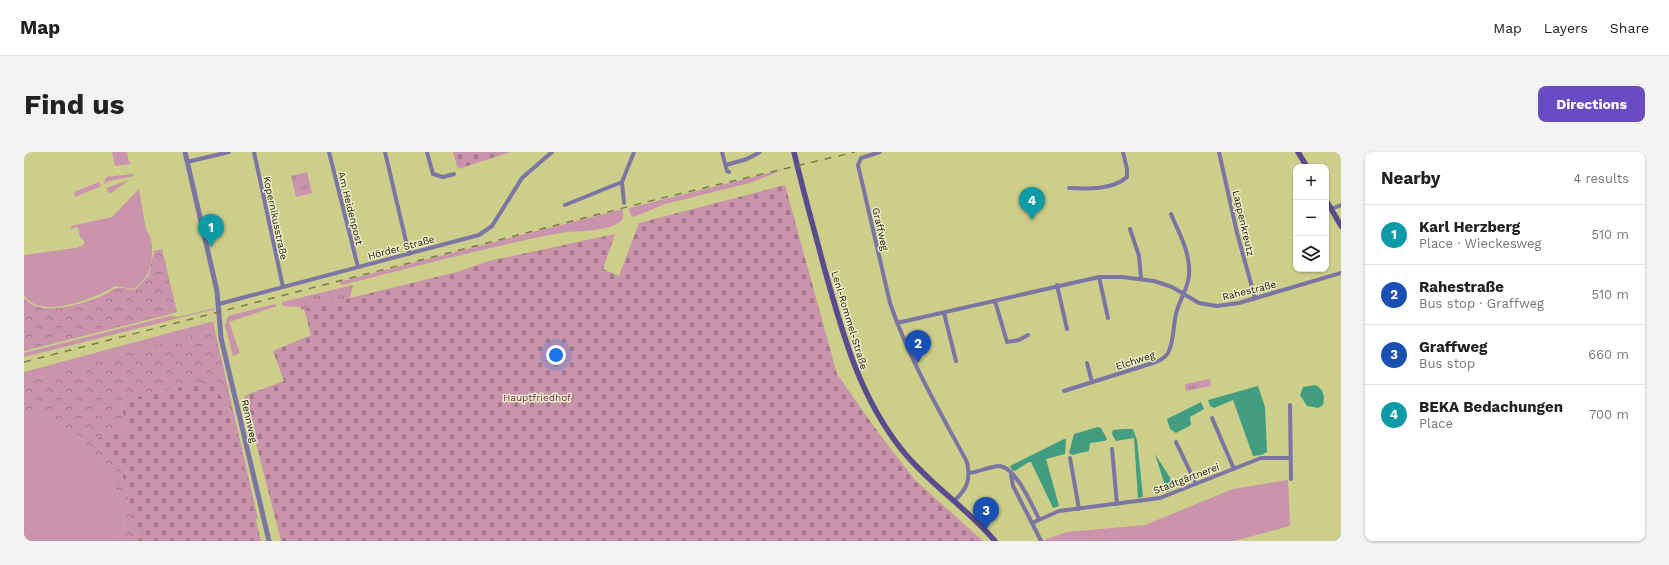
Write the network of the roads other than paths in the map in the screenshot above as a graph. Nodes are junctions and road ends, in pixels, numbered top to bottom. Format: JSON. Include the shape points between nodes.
{"nodes":[{"id":1,"x":185,"y":152,"type":"edge"},
{"id":2,"x":229,"y":152,"type":"edge"},
{"id":3,"x":254,"y":152,"type":"edge"},
{"id":4,"x":329,"y":152,"type":"edge"},
{"id":5,"x":384,"y":152,"type":"edge"},
{"id":6,"x":427,"y":152,"type":"edge"},
{"id":7,"x":552,"y":152,"type":"edge"},
{"id":8,"x":634,"y":152,"type":"edge"},
{"id":9,"x":722,"y":152,"type":"edge"},
{"id":10,"x":760,"y":152,"type":"edge"},
{"id":11,"x":794,"y":152,"type":"edge"},
{"id":12,"x":880,"y":152,"type":"edge"},
{"id":13,"x":1122,"y":152,"type":"edge"},
{"id":14,"x":1220,"y":152,"type":"edge"},
{"id":15,"x":1298,"y":152,"type":"edge"},
{"id":16,"x":188,"y":162,"type":"junction"},
{"id":17,"x":1305,"y":164,"type":"edge"},
{"id":18,"x":726,"y":165,"type":"junction"},
{"id":19,"x":729,"y":172,"type":"dead end"},
{"id":20,"x":454,"y":174,"type":"dead end"},
{"id":21,"x":622,"y":182,"type":"junction"},
{"id":22,"x":1070,"y":188,"type":"dead end"},
{"id":23,"x":624,"y":203,"type":"dead end"},
{"id":24,"x":565,"y":205,"type":"dead end"},
{"id":25,"x":1329,"y":205,"type":"edge"},
{"id":26,"x":1341,"y":205,"type":"edge"},
{"id":27,"x":1331,"y":209,"type":"junction"},
{"id":28,"x":1171,"y":214,"type":"dead end"},
{"id":29,"x":1341,"y":226,"type":"edge"},
{"id":30,"x":1130,"y":229,"type":"dead end"},
{"id":31,"x":409,"y":254,"type":"junction"},
{"id":32,"x":358,"y":267,"type":"junction"},
{"id":33,"x":1341,"y":273,"type":"edge"},
{"id":34,"x":1099,"y":277,"type":"junction"},
{"id":35,"x":1141,"y":278,"type":"junction"},
{"id":36,"x":1057,"y":285,"type":"junction"},
{"id":37,"x":282,"y":287,"type":"junction"},
{"id":38,"x":1183,"y":294,"type":"junction"},
{"id":39,"x":1255,"y":298,"type":"junction"},
{"id":40,"x":995,"y":301,"type":"junction"},
{"id":41,"x":218,"y":304,"type":"junction"},
{"id":42,"x":944,"y":313,"type":"junction"},
{"id":43,"x":1108,"y":318,"type":"dead end"},
{"id":44,"x":897,"y":323,"type":"junction"},
{"id":45,"x":1067,"y":328,"type":"dead end"},
{"id":46,"x":1028,"y":335,"type":"dead end"},
{"id":47,"x":956,"y":361,"type":"dead end"},
{"id":48,"x":1087,"y":363,"type":"dead end"},
{"id":49,"x":1092,"y":382,"type":"junction"},
{"id":50,"x":1064,"y":391,"type":"dead end"},
{"id":51,"x":1290,"y":405,"type":"dead end"},
{"id":52,"x":1212,"y":418,"type":"dead end"},
{"id":53,"x":1176,"y":442,"type":"dead end"},
{"id":54,"x":1112,"y":449,"type":"dead end"},
{"id":55,"x":1070,"y":458,"type":"dead end"},
{"id":56,"x":1290,"y":458,"type":"junction"},
{"id":57,"x":1234,"y":469,"type":"junction"},
{"id":58,"x":970,"y":473,"type":"junction"},
{"id":59,"x":1011,"y":475,"type":"junction"},
{"id":60,"x":1291,"y":479,"type":"dead end"},
{"id":61,"x":1196,"y":484,"type":"junction"},
{"id":62,"x":954,"y":501,"type":"junction"},
{"id":63,"x":1117,"y":504,"type":"junction"},
{"id":64,"x":1079,"y":509,"type":"junction"},
{"id":65,"x":1039,"y":519,"type":"junction"},
{"id":66,"x":1032,"y":523,"type":"junction"},
{"id":67,"x":269,"y":541,"type":"edge"},
{"id":68,"x":995,"y":541,"type":"edge"},
{"id":69,"x":1041,"y":541,"type":"edge"}],
"edges":[{"from":1,"to":16,"type":"street","name":"Rennweg"},
{"from":2,"to":16,"type":"street"},
{"from":3,"to":37,"type":"street","name":"Kopernikusstraße"},
{"from":4,"to":32,"type":"street","name":"Am Heidenpost"},
{"from":5,"to":31,"type":"street"},
{"from":6,"to":20,"type":"street","via":[[433,174],[440,177]]},
{"from":7,"to":31,"type":"street","name":"Hörder Straße","via":[[530,169],[516,185],[492,226],[485,233]]},
{"from":8,"to":21,"type":"street"},
{"from":9,"to":18,"type":"street"},
{"from":10,"to":18,"type":"street"},
{"from":11,"to":62,"type":"main road","name":"Leni-Rommel-Straße","via":[[835,305],[862,383],[885,427],[901,450]]},
{"from":12,"to":44,"type":"street","name":"Graffweg","via":[[864,156],[858,160],[858,165],[890,303]]},
{"from":13,"to":22,"type":"street","via":[[1128,169],[1122,182],[1100,187]]},
{"from":14,"to":39,"type":"street","name":"Lappenkreutz","via":[[1237,233]]},
{"from":15,"to":17,"type":"main road"},
{"from":16,"to":41,"type":"street","name":"Rennweg","via":[[215,279]]},
{"from":18,"to":19,"type":"street"},
{"from":21,"to":23,"type":"street"},
{"from":21,"to":24,"type":"street"},
{"from":25,"to":27,"type":"main road"},
{"from":26,"to":27,"type":"street"},
{"from":27,"to":29,"type":"main road"},
{"from":28,"to":38,"type":"street","name":"Elchweg","via":[[1189,262],[1187,289]]},
{"from":30,"to":35,"type":"street","via":[[1139,256]]},
{"from":31,"to":32,"type":"street","name":"Hörder Straße"},
{"from":32,"to":37,"type":"street","name":"Hörder Straße"},
{"from":33,"to":39,"type":"street","name":"Rahestraße"},
{"from":34,"to":35,"type":"street","name":"Rahestraße"},
{"from":34,"to":36,"type":"street","name":"Rahestraße"},
{"from":34,"to":43,"type":"street"},
{"from":35,"to":38,"type":"street","name":"Rahestraße","via":[[1165,284]]},
{"from":36,"to":40,"type":"street","name":"Rahestraße"},
{"from":36,"to":45,"type":"street"},
{"from":37,"to":41,"type":"street","name":"Hörder Straße"},
{"from":38,"to":39,"type":"street","name":"Rahestraße","via":[[1199,303],[1212,306],[1223,306]]},
{"from":38,"to":49,"type":"street","name":"Elchweg","via":[[1176,314],[1172,343],[1163,359]]},
{"from":40,"to":42,"type":"street","name":"Rahestraße"},
{"from":40,"to":46,"type":"street","via":[[1007,342]]},
{"from":41,"to":67,"type":"street","name":"Rennweg","via":[[221,338]]},
{"from":42,"to":44,"type":"street","name":"Rahestraße"},
{"from":42,"to":47,"type":"street"},
{"from":44,"to":58,"type":"street","name":"Graffweg","via":[[931,398],[967,462]]},
{"from":48,"to":49,"type":"street"},
{"from":49,"to":50,"type":"street","name":"Elchweg"},
{"from":51,"to":56,"type":"street"},
{"from":52,"to":57,"type":"street"},
{"from":53,"to":61,"type":"street"},
{"from":54,"to":63,"type":"street"},
{"from":55,"to":64,"type":"street"},
{"from":56,"to":57,"type":"street","name":"Stadtgärtnerei","via":[[1261,458]]},
{"from":56,"to":60,"type":"street"},
{"from":57,"to":61,"type":"street","name":"Stadtgärtnerei"},
{"from":58,"to":59,"type":"street","via":[[999,466],[1006,468]]},
{"from":58,"to":62,"type":"street","via":[[967,487]]},
{"from":59,"to":65,"type":"street","via":[[1017,478]]},
{"from":59,"to":66,"type":"street","via":[[1012,486]]},
{"from":61,"to":63,"type":"street","name":"Stadtgärtnerei","via":[[1160,498]]},
{"from":62,"to":68,"type":"main road","name":"Leni-Rommel-Straße"},
{"from":63,"to":64,"type":"street","name":"Stadtgärtnerei"},
{"from":64,"to":65,"type":"street","name":"Stadtgärtnerei","via":[[1059,511]]},
{"from":65,"to":66,"type":"street","name":"Stadtgärtnerei"},
{"from":66,"to":69,"type":"street"}]}
